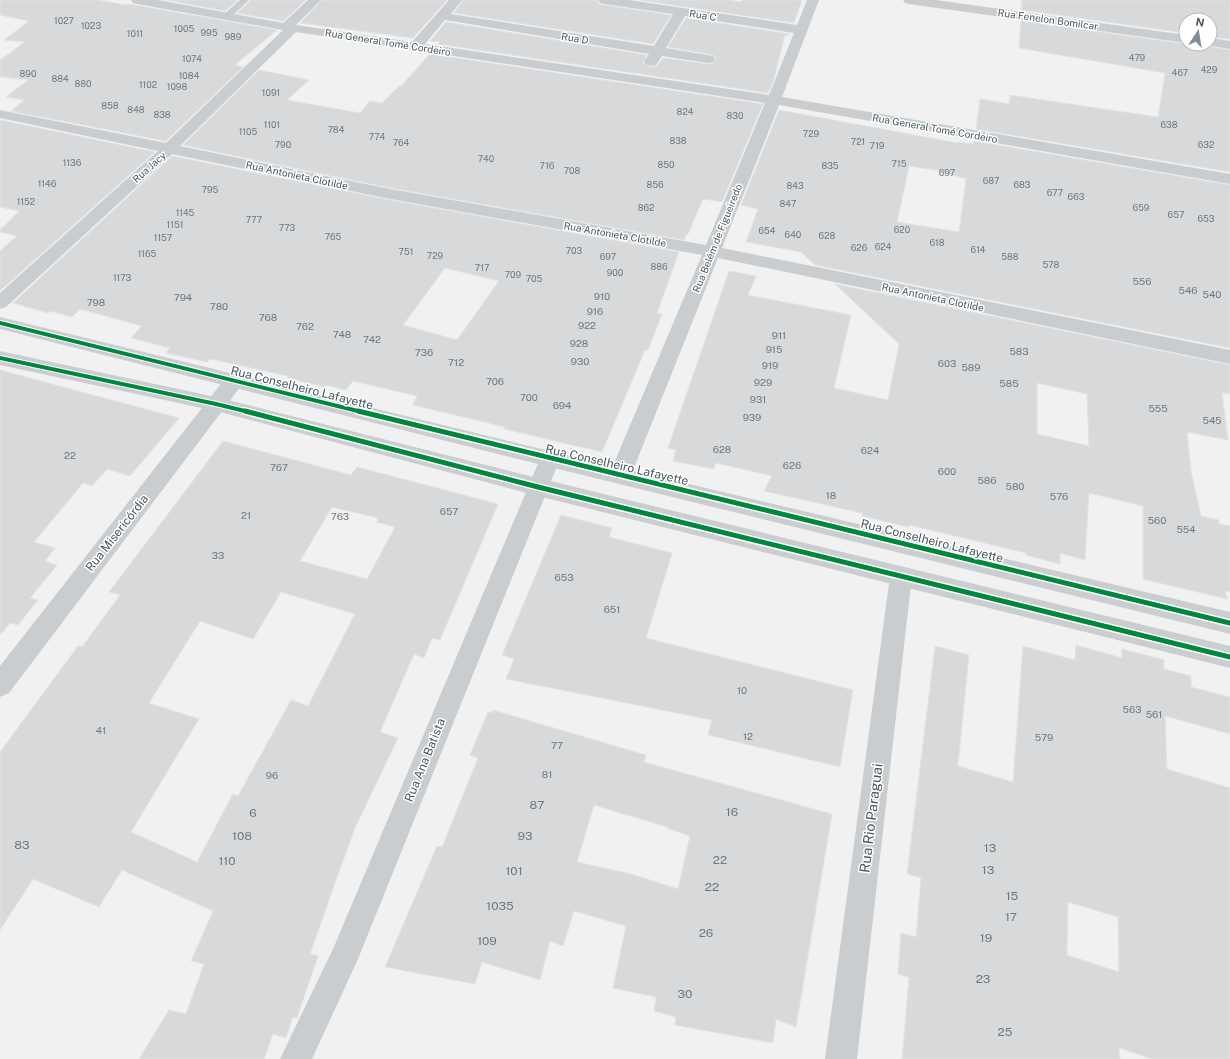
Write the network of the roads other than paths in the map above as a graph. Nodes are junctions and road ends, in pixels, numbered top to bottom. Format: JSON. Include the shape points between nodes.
{"nodes":[{"id":1,"x":137,"y":0,"type":"edge"},
{"id":2,"x":245,"y":0,"type":"edge"},
{"id":3,"x":315,"y":0,"type":"edge"},
{"id":4,"x":456,"y":0,"type":"edge"},
{"id":5,"x":604,"y":0,"type":"edge"},
{"id":6,"x":813,"y":0,"type":"edge"},
{"id":7,"x":909,"y":0,"type":"edge"},
{"id":8,"x":681,"y":12,"type":"junction"},
{"id":9,"x":227,"y":16,"type":"junction"},
{"id":10,"x":442,"y":16,"type":"junction"},
{"id":11,"x":290,"y":27,"type":"junction"},
{"id":12,"x":802,"y":30,"type":"junction"},
{"id":13,"x":1178,"y":38,"type":"edge"},
{"id":14,"x":1218,"y":43,"type":"edge"},
{"id":15,"x":1230,"y":45,"type":"edge"},
{"id":16,"x":416,"y":46,"type":"junction"},
{"id":17,"x":657,"y":51,"type":"junction"},
{"id":18,"x":708,"y":59,"type":"dead end"},
{"id":19,"x":640,"y":80,"type":"junction"},
{"id":20,"x":774,"y":100,"type":"junction"},
{"id":21,"x":0,"y":114,"type":"edge"},
{"id":22,"x":170,"y":148,"type":"junction"},
{"id":23,"x":1230,"y":179,"type":"edge"},
{"id":24,"x":711,"y":251,"type":"junction"},
{"id":25,"x":0,"y":302,"type":"edge"},
{"id":26,"x":0,"y":323,"type":"edge"},
{"id":27,"x":1230,"y":357,"type":"edge"},
{"id":28,"x":0,"y":358,"type":"edge"},
{"id":29,"x":234,"y":381,"type":"junction"},
{"id":30,"x":216,"y":404,"type":"junction"},
{"id":31,"x":550,"y":460,"type":"junction"},
{"id":32,"x":620,"y":475,"type":"junction"},
{"id":33,"x":538,"y":487,"type":"junction"},
{"id":34,"x":902,"y":576,"type":"junction"},
{"id":35,"x":1230,"y":623,"type":"edge"},
{"id":36,"x":1230,"y":657,"type":"edge"},
{"id":37,"x":0,"y":685,"type":"edge"},
{"id":38,"x":296,"y":1059,"type":"edge"},
{"id":39,"x":841,"y":1059,"type":"edge"}],
"edges":[{"from":1,"to":9,"type":"street","name":"Rua General Tomé Cordeiro"},
{"from":2,"to":9,"type":"lane"},
{"from":3,"to":11,"type":"street","name":"Rua Jacy"},
{"from":4,"to":10,"type":"street"},
{"from":5,"to":8,"type":"street","name":"Rua C"},
{"from":6,"to":12,"type":"street","name":"Rua Belém de Figueiredo"},
{"from":7,"to":13,"type":"street","name":"Rua Fenelon Bomilcar"},
{"from":8,"to":12,"type":"street","name":"Rua C"},
{"from":8,"to":17,"type":"street"},
{"from":9,"to":11,"type":"street","name":"Rua General Tomé Cordeiro"},
{"from":10,"to":16,"type":"street"},
{"from":10,"to":17,"type":"street","name":"Rua D"},
{"from":11,"to":16,"type":"street","name":"Rua General Tomé Cordeiro"},
{"from":11,"to":22,"type":"street","name":"Rua Jacy"},
{"from":12,"to":20,"type":"street","name":"Rua Belém de Figueiredo"},
{"from":14,"to":15,"type":"street"},
{"from":16,"to":19,"type":"street","name":"Rua General Tomé Cordeiro"},
{"from":17,"to":18,"type":"street","name":"Rua D"},
{"from":17,"to":19,"type":"street"},
{"from":19,"to":20,"type":"street","name":"Rua General Tomé Cordeiro"},
{"from":20,"to":23,"type":"street","name":"Rua General Tomé Cordeiro"},
{"from":20,"to":24,"type":"street","name":"Rua Belém de Figueiredo"},
{"from":21,"to":22,"type":"street","name":"Rua Antonieta Clotilde"},
{"from":22,"to":24,"type":"street","name":"Rua Antonieta Clotilde","via":[[385,193]]},
{"from":22,"to":25,"type":"street","name":"Rua Jacy"},
{"from":24,"to":27,"type":"street","name":"Rua Antonieta Clotilde"},
{"from":24,"to":32,"type":"street","name":"Rua Belém de Figueiredo"},
{"from":26,"to":29,"type":"street","name":"Rua Conselheiro Lafayette"},
{"from":28,"to":30,"type":"street"},
{"from":29,"to":30,"type":"street","name":"Rua Misericórdia"},
{"from":29,"to":31,"type":"street","name":"Rua Conselheiro Lafayette"},
{"from":30,"to":33,"type":"street"},
{"from":30,"to":37,"type":"street","name":"Rua Misericórdia"},
{"from":31,"to":32,"type":"street","name":"Rua Conselheiro Lafayette"},
{"from":31,"to":33,"type":"street","name":"Rua Ana Batista"},
{"from":32,"to":35,"type":"street","name":"Rua Conselheiro Lafayette"},
{"from":33,"to":34,"type":"street"},
{"from":33,"to":38,"type":"street","name":"Rua Ana Batista","via":[[343,959]]},
{"from":34,"to":36,"type":"street"},
{"from":34,"to":39,"type":"street","name":"Rua Rio Paraguai"}]}
